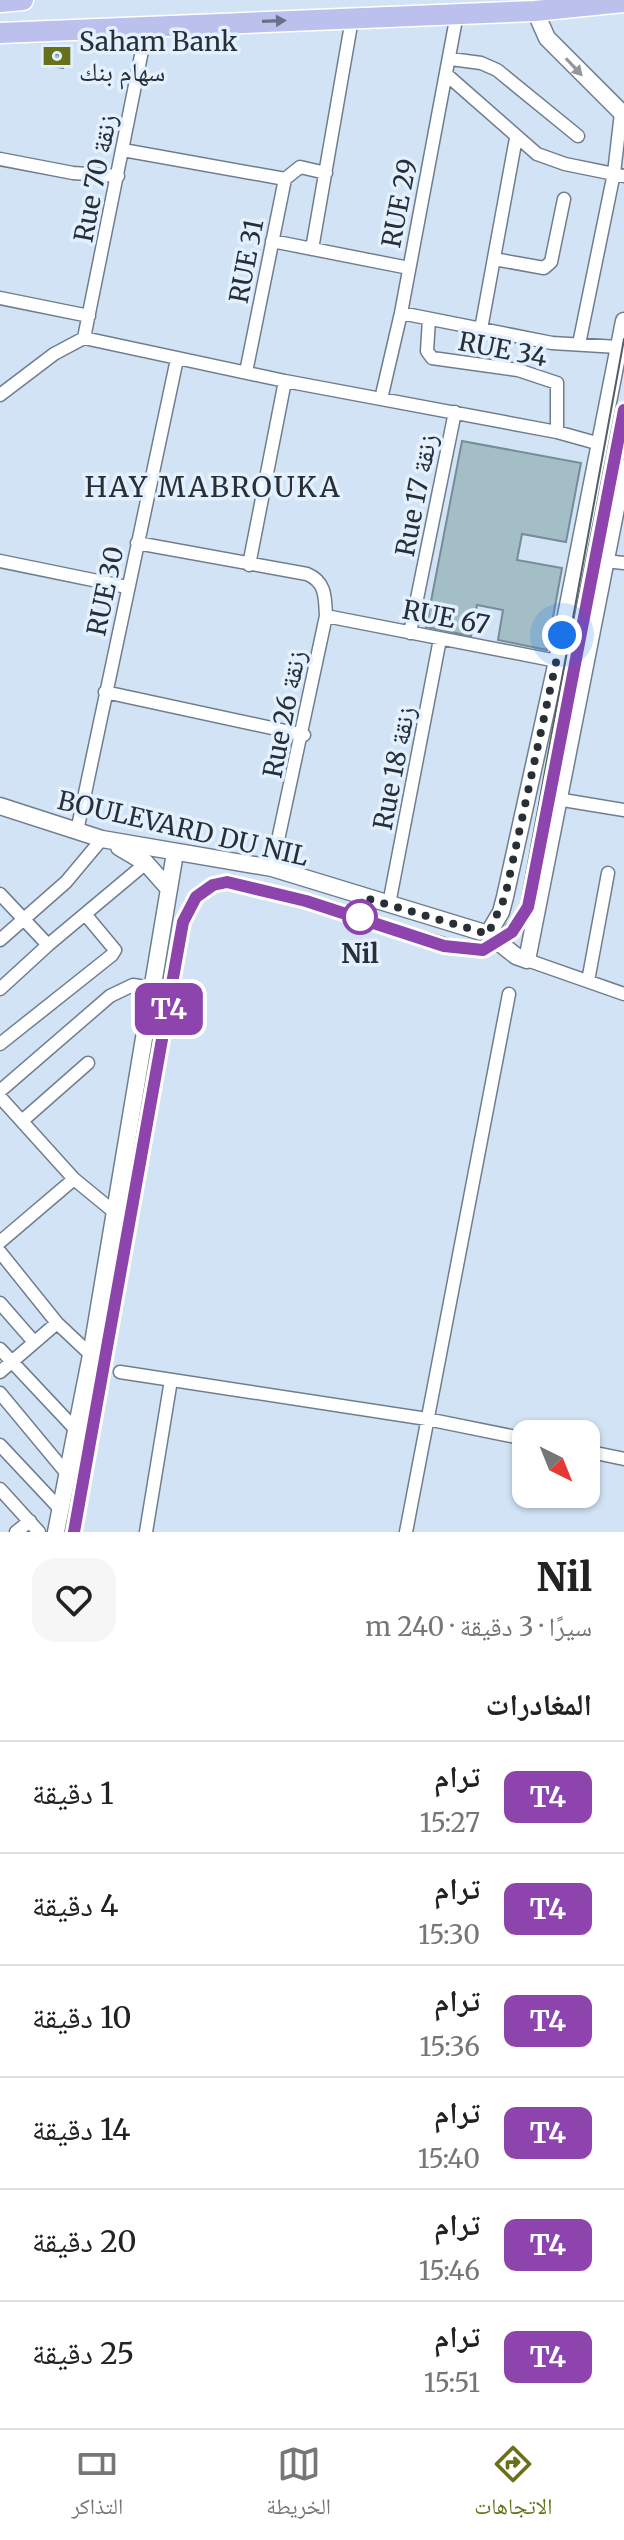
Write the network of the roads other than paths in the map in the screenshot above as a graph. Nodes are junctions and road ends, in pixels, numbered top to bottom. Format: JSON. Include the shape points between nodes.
{"nodes":[{"id":1,"x":23,"y":0,"type":"edge"},
{"id":2,"x":0,"y":2,"type":"edge"},
{"id":3,"x":624,"y":2,"type":"edge"},
{"id":4,"x":535,"y":11,"type":"junction"},
{"id":5,"x":457,"y":14,"type":"junction"},
{"id":6,"x":352,"y":19,"type":"junction"},
{"id":7,"x":147,"y":26,"type":"junction"},
{"id":8,"x":0,"y":33,"type":"edge"},
{"id":9,"x":451,"y":59,"type":"junction"},
{"id":10,"x":447,"y":75,"type":"junction"},
{"id":11,"x":622,"y":114,"type":"edge"},
{"id":12,"x":578,"y":136,"type":"dead end"},
{"id":13,"x":516,"y":138,"type":"junction"},
{"id":14,"x":123,"y":150,"type":"junction"},
{"id":15,"x":0,"y":159,"type":"edge"},
{"id":16,"x":326,"y":173,"type":"junction"},
{"id":17,"x":619,"y":174,"type":"edge"},
{"id":18,"x":118,"y":176,"type":"junction"},
{"id":19,"x":285,"y":179,"type":"junction"},
{"id":20,"x":564,"y":199,"type":"dead end"},
{"id":21,"x":272,"y":241,"type":"junction"},
{"id":22,"x":312,"y":249,"type":"junction"},
{"id":23,"x":494,"y":259,"type":"junction"},
{"id":24,"x":409,"y":268,"type":"junction"},
{"id":25,"x":0,"y":298,"type":"edge"},
{"id":26,"x":401,"y":313,"type":"junction"},
{"id":27,"x":89,"y":316,"type":"junction"},
{"id":28,"x":429,"y":319,"type":"junction"},
{"id":29,"x":624,"y":321,"type":"edge"},
{"id":30,"x":481,"y":329,"type":"junction"},
{"id":31,"x":84,"y":338,"type":"junction"},
{"id":32,"x":579,"y":344,"type":"junction"},
{"id":33,"x":618,"y":347,"type":"junction"},
{"id":34,"x":177,"y":359,"type":"junction"},
{"id":35,"x":246,"y":372,"type":"junction"},
{"id":36,"x":285,"y":381,"type":"junction"},
{"id":37,"x":0,"y":395,"type":"edge"},
{"id":38,"x":381,"y":399,"type":"junction"},
{"id":39,"x":455,"y":412,"type":"junction"},
{"id":40,"x":557,"y":432,"type":"junction"},
{"id":41,"x":600,"y":444,"type":"junction"},
{"id":42,"x":624,"y":468,"type":"edge"},
{"id":43,"x":137,"y":543,"type":"junction"},
{"id":44,"x":0,"y":561,"type":"edge"},
{"id":45,"x":605,"y":561,"type":"junction"},
{"id":46,"x":624,"y":563,"type":"edge"},
{"id":47,"x":249,"y":565,"type":"junction"},
{"id":48,"x":127,"y":587,"type":"junction"},
{"id":49,"x":326,"y":616,"type":"junction"},
{"id":50,"x":410,"y":633,"type":"junction"},
{"id":51,"x":440,"y":639,"type":"junction"},
{"id":52,"x":557,"y":661,"type":"junction"},
{"id":53,"x":105,"y":692,"type":"junction"},
{"id":54,"x":304,"y":735,"type":"junction"},
{"id":55,"x":557,"y":799,"type":"junction"},
{"id":56,"x":0,"y":806,"type":"edge"},
{"id":57,"x":624,"y":810,"type":"edge"},
{"id":58,"x":77,"y":831,"type":"junction"},
{"id":59,"x":102,"y":839,"type":"junction"},
{"id":60,"x":175,"y":853,"type":"junction"},
{"id":61,"x":146,"y":863,"type":"junction"},
{"id":62,"x":272,"y":868,"type":"junction"},
{"id":63,"x":608,"y":873,"type":"dead end"},
{"id":64,"x":169,"y":889,"type":"junction"},
{"id":65,"x":0,"y":894,"type":"edge"},
{"id":66,"x":389,"y":904,"type":"junction"},
{"id":67,"x":85,"y":914,"type":"junction"},
{"id":68,"x":23,"y":919,"type":"junction"},
{"id":69,"x":488,"y":934,"type":"junction"},
{"id":70,"x":0,"y":940,"type":"edge"},
{"id":71,"x":48,"y":945,"type":"junction"},
{"id":72,"x":527,"y":960,"type":"junction"},
{"id":73,"x":588,"y":981,"type":"junction"},
{"id":74,"x":152,"y":988,"type":"junction"},
{"id":75,"x":0,"y":989,"type":"edge"},
{"id":76,"x":509,"y":994,"type":"dead end"},
{"id":77,"x":624,"y":994,"type":"edge"},
{"id":78,"x":0,"y":1044,"type":"edge"},
{"id":79,"x":88,"y":1063,"type":"dead end"},
{"id":80,"x":0,"y":1094,"type":"edge"},
{"id":81,"x":22,"y":1121,"type":"junction"},
{"id":82,"x":74,"y":1179,"type":"junction"},
{"id":83,"x":113,"y":1211,"type":"junction"},
{"id":84,"x":0,"y":1242,"type":"edge"},
{"id":85,"x":0,"y":1252,"type":"edge"},
{"id":86,"x":0,"y":1303,"type":"edge"},
{"id":87,"x":57,"y":1323,"type":"junction"},
{"id":88,"x":34,"y":1342,"type":"junction"},
{"id":89,"x":0,"y":1349,"type":"edge"},
{"id":90,"x":91,"y":1355,"type":"junction"},
{"id":91,"x":12,"y":1363,"type":"junction"},
{"id":92,"x":0,"y":1372,"type":"edge"},
{"id":93,"x":120,"y":1372,"type":"dead end"},
{"id":94,"x":171,"y":1380,"type":"junction"},
{"id":95,"x":0,"y":1393,"type":"edge"},
{"id":96,"x":5,"y":1410,"type":"edge"},
{"id":97,"x":427,"y":1419,"type":"junction"},
{"id":98,"x":77,"y":1431,"type":"junction"},
{"id":99,"x":512,"y":1436,"type":"edge"},
{"id":100,"x":0,"y":1445,"type":"edge"},
{"id":101,"x":600,"y":1454,"type":"edge"},
{"id":102,"x":624,"y":1459,"type":"edge"},
{"id":103,"x":68,"y":1475,"type":"junction"},
{"id":104,"x":0,"y":1489,"type":"edge"},
{"id":105,"x":61,"y":1510,"type":"junction"},
{"id":106,"x":30,"y":1521,"type":"junction"},
{"id":107,"x":16,"y":1532,"type":"edge"},
{"id":108,"x":39,"y":1532,"type":"edge"},
{"id":109,"x":56,"y":1532,"type":"edge"},
{"id":110,"x":146,"y":1532,"type":"edge"},
{"id":111,"x":406,"y":1532,"type":"edge"}],
"edges":[{"from":1,"to":2,"type":"main road"},
{"from":3,"to":4,"type":"main road"},
{"from":4,"to":5,"type":"main road"},
{"from":4,"to":11,"type":"street","one_way":true,"via":[[547,38]]},
{"from":5,"to":6,"type":"main road"},
{"from":5,"to":9,"type":"street","name":"RUE 29"},
{"from":7,"to":6,"type":"main road","one_way":true},
{"from":6,"to":16,"type":"street"},
{"from":7,"to":8,"type":"main road"},
{"from":7,"to":14,"type":"street","name":"Rue 70 زنقة"},
{"from":9,"to":10,"type":"street","name":"RUE 29"},
{"from":9,"to":12,"type":"street","via":[[497,70]]},
{"from":10,"to":13,"type":"street"},
{"from":10,"to":24,"type":"street","name":"RUE 29"},
{"from":11,"to":17,"type":"street"},
{"from":13,"to":17,"type":"street","via":[[552,160]]},
{"from":13,"to":23,"type":"street"},
{"from":14,"to":18,"type":"street","name":"Rue 70 زنقة"},
{"from":14,"to":19,"type":"street"},
{"from":15,"to":18,"type":"street"},
{"from":16,"to":19,"type":"street","via":[[300,167]]},
{"from":16,"to":22,"type":"street"},
{"from":17,"to":32,"type":"street"},
{"from":18,"to":27,"type":"street","name":"Rue 70 زنقة"},
{"from":19,"to":21,"type":"street","name":"RUE 31"},
{"from":20,"to":23,"type":"street","via":[[551,262],[544,268]]},
{"from":21,"to":22,"type":"street"},
{"from":21,"to":35,"type":"street","name":"RUE 31"},
{"from":22,"to":24,"type":"street"},
{"from":23,"to":30,"type":"street"},
{"from":24,"to":26,"type":"street","name":"RUE 29"},
{"from":25,"to":27,"type":"street"},
{"from":26,"to":28,"type":"street","name":"RUE 34"},
{"from":26,"to":38,"type":"street","name":"RUE 29"},
{"from":27,"to":31,"type":"street","name":"Rue 70 زنقة"},
{"from":28,"to":30,"type":"street","name":"RUE 34"},
{"from":28,"to":40,"type":"street","name":"RUE 34","via":[[427,351],[432,358],[518,370],[557,383]]},
{"from":29,"to":33,"type":"street"},
{"from":30,"to":32,"type":"street","name":"RUE 34"},
{"from":31,"to":34,"type":"street"},
{"from":31,"to":37,"type":"street"},
{"from":32,"to":33,"type":"street","name":"RUE 34"},
{"from":33,"to":41,"type":"street"},
{"from":34,"to":35,"type":"street"},
{"from":34,"to":43,"type":"street","name":"RUE 30"},
{"from":35,"to":36,"type":"street"},
{"from":36,"to":38,"type":"street"},
{"from":36,"to":47,"type":"street"},
{"from":38,"to":39,"type":"street"},
{"from":39,"to":40,"type":"street"},
{"from":39,"to":50,"type":"street","name":"Rue 17 زنقة"},
{"from":40,"to":41,"type":"street"},
{"from":41,"to":52,"type":"street"},
{"from":42,"to":45,"type":"street"},
{"from":43,"to":47,"type":"street"},
{"from":43,"to":48,"type":"street","name":"RUE 30"},
{"from":44,"to":48,"type":"street"},
{"from":45,"to":46,"type":"street"},
{"from":45,"to":55,"type":"street"},
{"from":47,"to":49,"type":"street","name":"Rue 26 زنقة","via":[[307,574],[320,582]]},
{"from":48,"to":53,"type":"street","name":"RUE 30"},
{"from":49,"to":50,"type":"street","name":"RUE 67"},
{"from":49,"to":54,"type":"street","name":"Rue 26 زنقة"},
{"from":50,"to":51,"type":"street","name":"RUE 67"},
{"from":51,"to":52,"type":"street","name":"RUE 67"},
{"from":51,"to":66,"type":"street","name":"Rue 18 زنقة"},
{"from":52,"to":69,"type":"street","via":[[505,897]]},
{"from":53,"to":54,"type":"street"},
{"from":53,"to":58,"type":"street","name":"RUE 30"},
{"from":54,"to":62,"type":"street","name":"Rue 26 زنقة"},
{"from":55,"to":57,"type":"street"},
{"from":55,"to":72,"type":"street"},
{"from":56,"to":58,"type":"street","name":"BOULEVARD DU NIL"},
{"from":58,"to":59,"type":"street","name":"BOULEVARD DU NIL"},
{"from":59,"to":60,"type":"street","name":"BOULEVARD DU NIL"},
{"from":59,"to":61,"type":"street"},
{"from":59,"to":68,"type":"street","via":[[66,882]]},
{"from":60,"to":62,"type":"street","name":"BOULEVARD DU NIL"},
{"from":60,"to":64,"type":"street"},
{"from":61,"to":64,"type":"street"},
{"from":61,"to":67,"type":"street"},
{"from":62,"to":66,"type":"street","name":"BOULEVARD DU NIL"},
{"from":63,"to":73,"type":"street"},
{"from":64,"to":74,"type":"street"},
{"from":65,"to":68,"type":"street"},
{"from":66,"to":69,"type":"street","name":"BOULEVARD DU NIL"},
{"from":67,"to":71,"type":"street"},
{"from":67,"to":78,"type":"street","via":[[115,950],[112,955]]},
{"from":68,"to":70,"type":"street"},
{"from":68,"to":71,"type":"street"},
{"from":69,"to":72,"type":"street","name":"BOULEVARD DU NIL"},
{"from":71,"to":75,"type":"street"},
{"from":72,"to":73,"type":"street","name":"BOULEVARD DU NIL"},
{"from":73,"to":77,"type":"street","name":"BOULEVARD DU NIL"},
{"from":74,"to":80,"type":"street","via":[[122,988]]},
{"from":74,"to":83,"type":"street"},
{"from":76,"to":97,"type":"street"},
{"from":79,"to":81,"type":"street"},
{"from":80,"to":81,"type":"street"},
{"from":81,"to":82,"type":"street"},
{"from":82,"to":83,"type":"street"},
{"from":82,"to":84,"type":"street"},
{"from":83,"to":90,"type":"street"},
{"from":85,"to":87,"type":"street"},
{"from":86,"to":88,"type":"street"},
{"from":87,"to":88,"type":"street"},
{"from":87,"to":90,"type":"street"},
{"from":88,"to":91,"type":"street"},
{"from":89,"to":91,"type":"street"},
{"from":90,"to":98,"type":"street"},
{"from":91,"to":92,"type":"street"},
{"from":91,"to":98,"type":"street"},
{"from":93,"to":94,"type":"street"},
{"from":94,"to":97,"type":"street"},
{"from":94,"to":110,"type":"street"},
{"from":95,"to":96,"type":"street"},
{"from":96,"to":103,"type":"street"},
{"from":97,"to":99,"type":"street"},
{"from":97,"to":111,"type":"street"},
{"from":98,"to":103,"type":"street"},
{"from":100,"to":105,"type":"street"},
{"from":101,"to":102,"type":"street"},
{"from":103,"to":105,"type":"street"},
{"from":104,"to":106,"type":"street"},
{"from":105,"to":109,"type":"street"},
{"from":106,"to":107,"type":"street"},
{"from":106,"to":108,"type":"street"}]}
